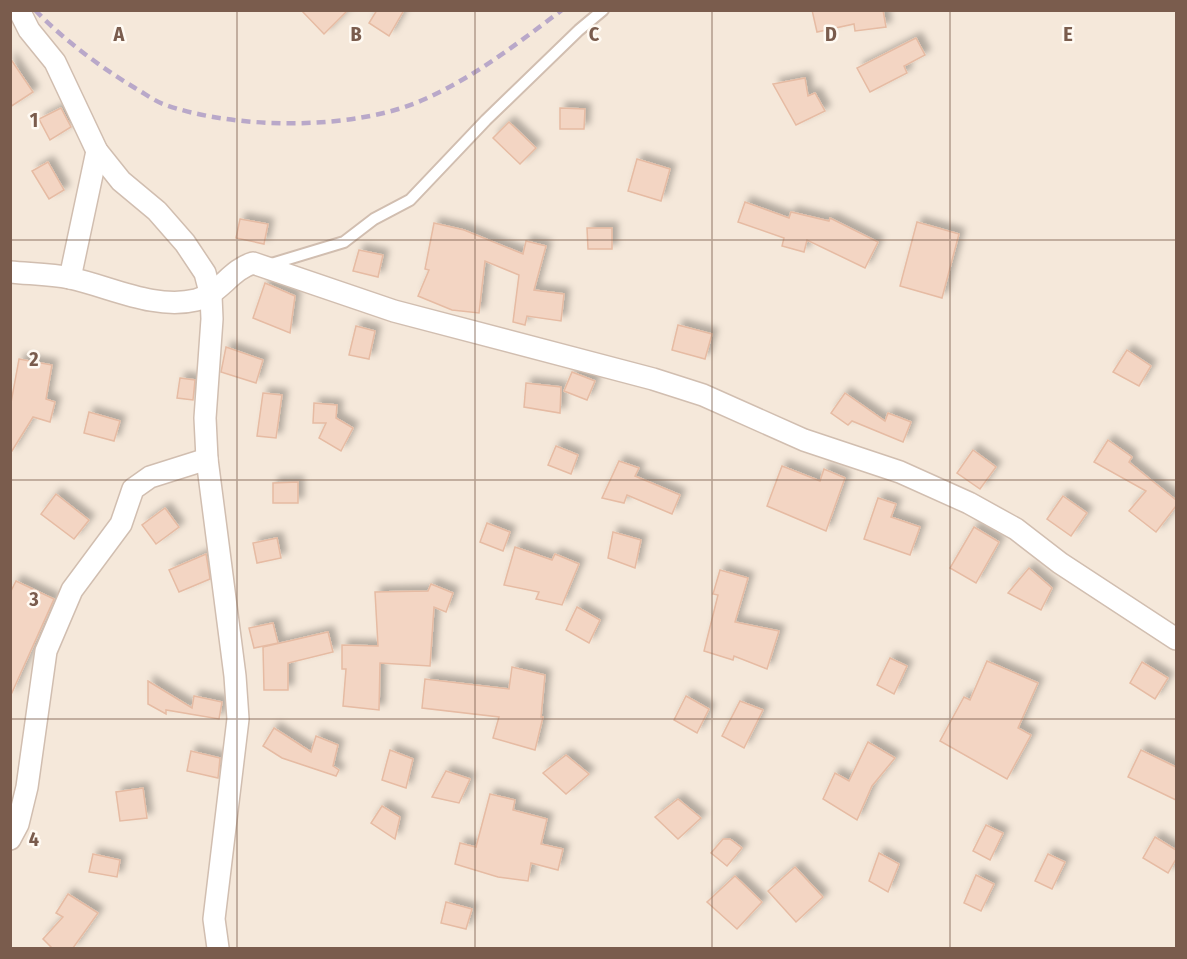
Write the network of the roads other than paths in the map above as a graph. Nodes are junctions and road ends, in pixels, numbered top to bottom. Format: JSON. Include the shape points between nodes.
{"nodes":[{"id":1,"x":19,"y":10,"type":"edge"},
{"id":2,"x":603,"y":10,"type":"edge"},
{"id":3,"x":97,"y":151,"type":"junction"},
{"id":4,"x":266,"y":266,"type":"junction"},
{"id":5,"x":10,"y":272,"type":"edge"},
{"id":6,"x":70,"y":278,"type":"junction"},
{"id":7,"x":211,"y":296,"type":"junction"},
{"id":8,"x":207,"y":459,"type":"junction"},
{"id":9,"x":1176,"y":639,"type":"edge"},
{"id":10,"x":10,"y":839,"type":"edge"},
{"id":11,"x":218,"y":948,"type":"edge"}],
"edges":[{"from":1,"to":3,"type":"street","via":[[29,30],[55,62]]},
{"from":2,"to":4,"type":"lane","via":[[486,120],[410,200],[374,219],[344,242]]},
{"from":3,"to":6,"type":"street"},
{"from":3,"to":7,"type":"street","via":[[121,182],[157,211],[186,243],[206,273]]},
{"from":4,"to":7,"type":"street","via":[[243,266]]},
{"from":4,"to":9,"type":"street","via":[[394,311],[703,395],[804,440],[910,476],[969,502],[1016,529],[1060,563]]},
{"from":5,"to":6,"type":"street"},
{"from":6,"to":7,"type":"street","via":[[159,301],[177,303]]},
{"from":7,"to":8,"type":"street","via":[[205,418]]},
{"from":8,"to":10,"type":"street","via":[[150,477],[133,489],[121,524],[72,590],[45,651],[27,788]]},
{"from":8,"to":11,"type":"street","via":[[238,719],[214,919]]}]}
